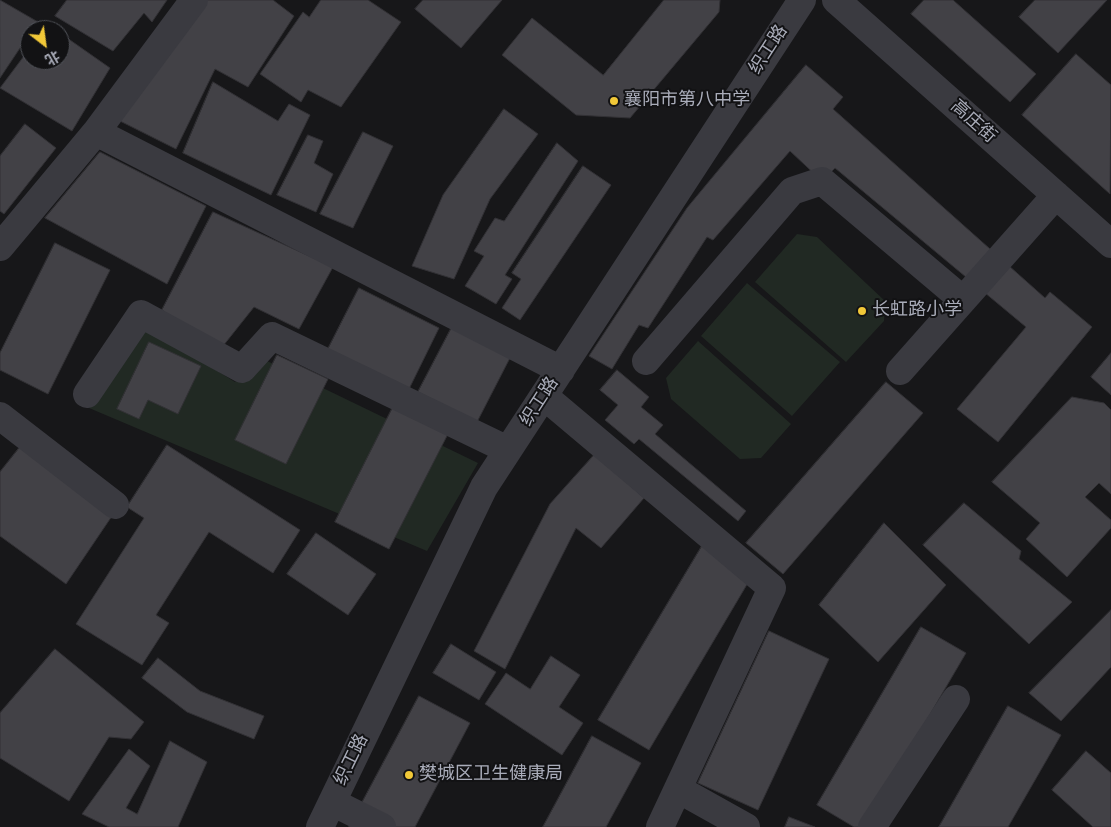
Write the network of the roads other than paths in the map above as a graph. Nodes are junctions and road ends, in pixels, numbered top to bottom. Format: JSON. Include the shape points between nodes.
{"nodes":[{"id":1,"x":194,"y":0,"type":"edge"},
{"id":2,"x":802,"y":0,"type":"edge"},
{"id":3,"x":836,"y":0,"type":"edge"},
{"id":4,"x":96,"y":132,"type":"junction"},
{"id":5,"x":1056,"y":195,"type":"junction"},
{"id":6,"x":1111,"y":244,"type":"edge"},
{"id":7,"x":0,"y":248,"type":"edge"},
{"id":8,"x":963,"y":300,"type":"junction"},
{"id":9,"x":646,"y":361,"type":"dead end"},
{"id":10,"x":561,"y":370,"type":"junction"},
{"id":11,"x":900,"y":371,"type":"dead end"},
{"id":12,"x":86,"y":394,"type":"dead end"},
{"id":13,"x":544,"y":396,"type":"junction"},
{"id":14,"x":0,"y":416,"type":"edge"},
{"id":15,"x":508,"y":450,"type":"junction"},
{"id":16,"x":115,"y":505,"type":"dead end"},
{"id":17,"x":956,"y":699,"type":"dead end"},
{"id":18,"x":678,"y":789,"type":"junction"},
{"id":19,"x":332,"y":802,"type":"junction"},
{"id":20,"x":320,"y":827,"type":"edge"},
{"id":21,"x":382,"y":827,"type":"edge"},
{"id":22,"x":660,"y":827,"type":"edge"},
{"id":23,"x":746,"y":827,"type":"edge"},
{"id":24,"x":872,"y":827,"type":"edge"}],
"edges":[{"from":1,"to":4,"type":"street"},
{"from":2,"to":10,"type":"street","name":"织工路"},
{"from":3,"to":5,"type":"street","name":"高庄街"},
{"from":4,"to":7,"type":"street"},
{"from":4,"to":10,"type":"street"},
{"from":5,"to":6,"type":"street","name":"高庄街"},
{"from":5,"to":8,"type":"street"},
{"from":8,"to":9,"type":"street","via":[[822,181],[792,190]]},
{"from":8,"to":11,"type":"street"},
{"from":10,"to":13,"type":"street","name":"织工路"},
{"from":12,"to":15,"type":"street","via":[[141,314],[242,369],[272,336]]},
{"from":13,"to":15,"type":"street","name":"织工路"},
{"from":13,"to":18,"type":"street","via":[[772,588]]},
{"from":14,"to":16,"type":"street"},
{"from":15,"to":19,"type":"street","name":"织工路","via":[[484,487]]},
{"from":17,"to":24,"type":"street"},
{"from":18,"to":22,"type":"street"},
{"from":18,"to":23,"type":"street"},
{"from":19,"to":20,"type":"street","name":"织工路"},
{"from":19,"to":21,"type":"street"}]}
